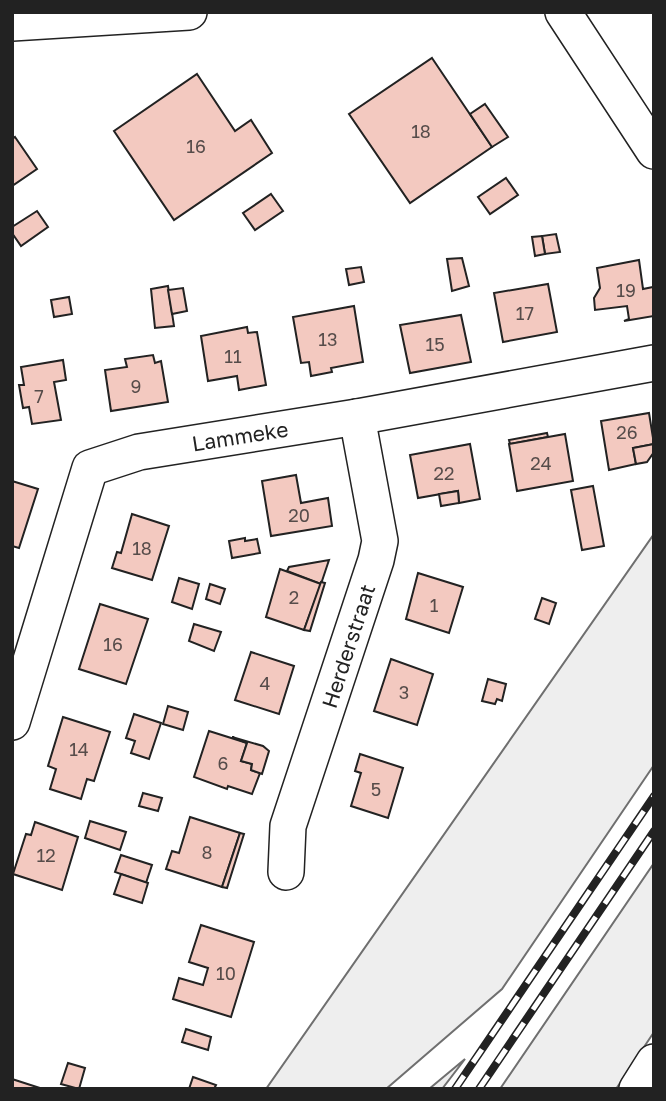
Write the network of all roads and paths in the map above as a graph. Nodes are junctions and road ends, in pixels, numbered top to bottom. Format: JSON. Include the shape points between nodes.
{"nodes":[{"id":1,"x":189,"y":12,"type":"edge"},
{"id":2,"x":563,"y":12,"type":"edge"},
{"id":3,"x":114,"y":15,"type":"edge"},
{"id":4,"x":12,"y":23,"type":"edge"},
{"id":5,"x":654,"y":151,"type":"edge"},
{"id":6,"x":654,"y":363,"type":"edge"},
{"id":7,"x":357,"y":417,"type":"junction"},
{"id":8,"x":12,"y":722,"type":"edge"},
{"id":9,"x":286,"y":872,"type":"dead end"},
{"id":10,"x":654,"y":1062,"type":"edge"},
{"id":11,"x":637,"y":1089,"type":"edge"}],
"edges":[{"from":1,"to":3,"type":"street"},
{"from":2,"to":5,"type":"street"},
{"from":3,"to":4,"type":"street"},
{"from":6,"to":7,"type":"street","name":"Lammeke"},
{"from":7,"to":8,"type":"street","name":"Lammeke","via":[[139,452],[90,468]]},
{"from":7,"to":9,"type":"street","name":"Herderstraat","via":[[380,541],[288,826]]},
{"from":10,"to":11,"type":"street"}]}
